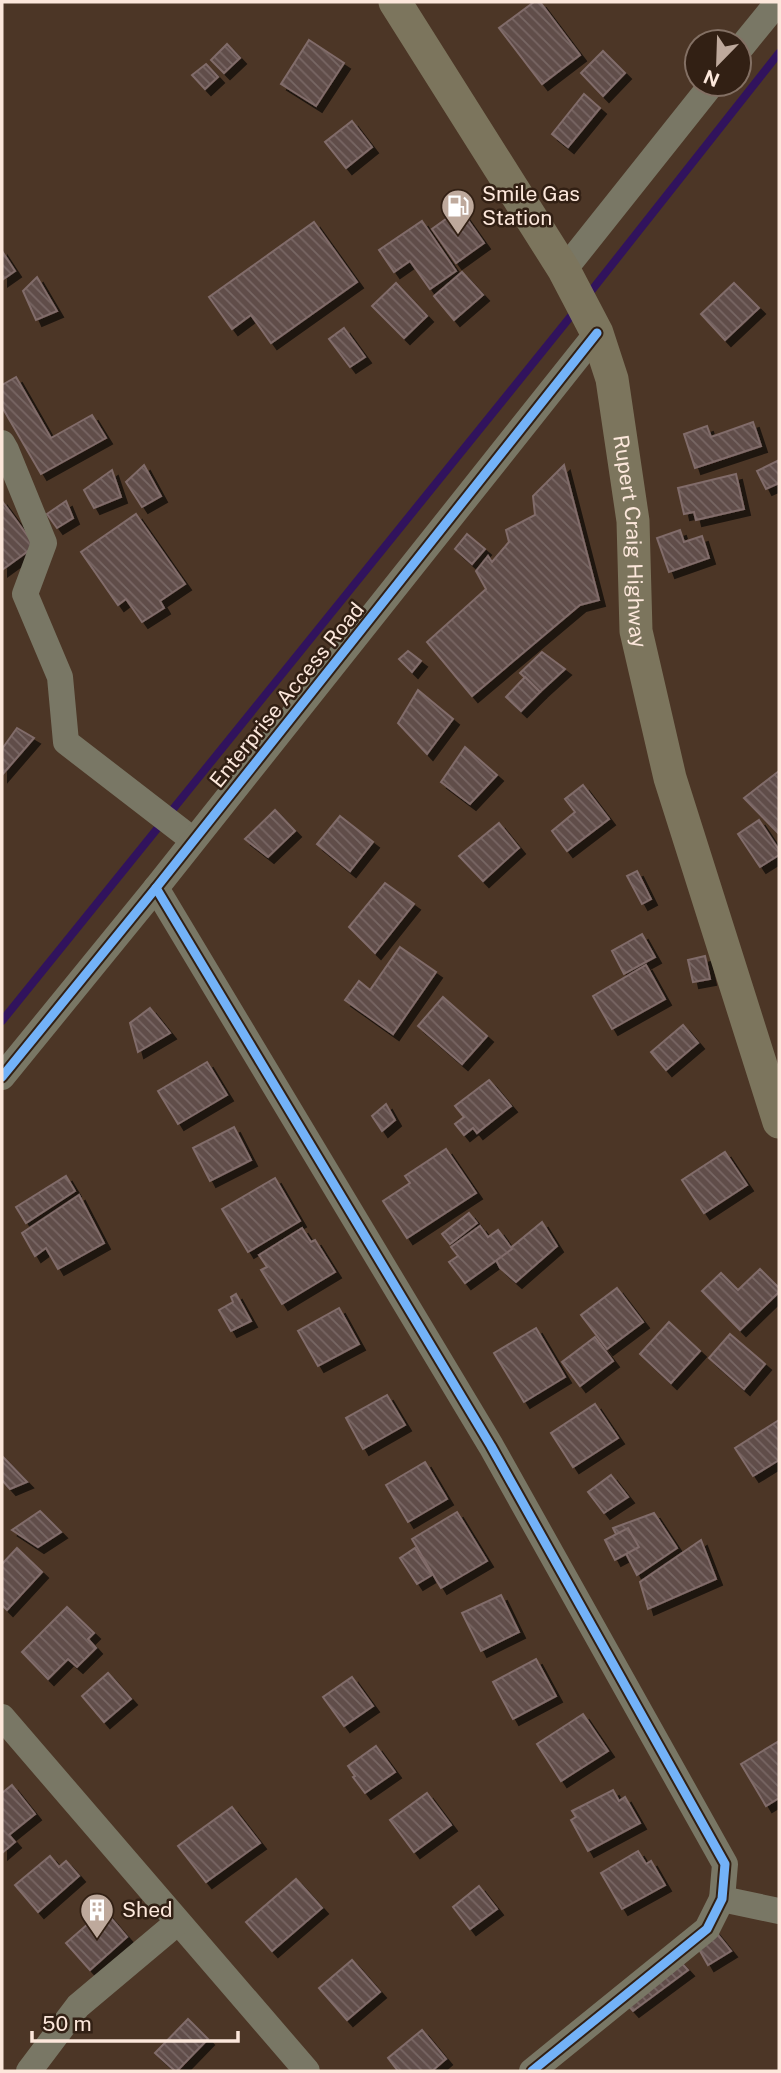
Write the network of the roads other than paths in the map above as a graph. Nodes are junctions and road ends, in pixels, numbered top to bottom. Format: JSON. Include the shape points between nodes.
{"nodes":[{"id":1,"x":395,"y":2,"type":"edge"},
{"id":2,"x":778,"y":2,"type":"edge"},
{"id":3,"x":753,"y":33,"type":"edge"},
{"id":4,"x":701,"y":98,"type":"edge"},
{"id":5,"x":564,"y":270,"type":"junction"},
{"id":6,"x":597,"y":333,"type":"junction"},
{"id":7,"x":2,"y":443,"type":"edge"},
{"id":8,"x":193,"y":840,"type":"junction"},
{"id":9,"x":156,"y":888,"type":"junction"},
{"id":10,"x":2,"y":1077,"type":"edge"},
{"id":11,"x":779,"y":1122,"type":"edge"},
{"id":12,"x":2,"y":1717,"type":"edge"},
{"id":13,"x":722,"y":1899,"type":"junction"},
{"id":14,"x":779,"y":1911,"type":"edge"},
{"id":15,"x":178,"y":1922,"type":"junction"},
{"id":16,"x":29,"y":2071,"type":"edge"},
{"id":17,"x":307,"y":2071,"type":"edge"},
{"id":18,"x":532,"y":2071,"type":"edge"}],
"edges":[{"from":1,"to":5,"type":"main road","name":"Rupert Craig Highway"},
{"from":2,"to":3,"type":"street"},
{"from":4,"to":5,"type":"street"},
{"from":5,"to":6,"type":"main road","name":"Rupert Craig Highway"},
{"from":6,"to":8,"type":"street","name":"Enterprise Access Road"},
{"from":6,"to":11,"type":"main road","name":"Rupert Craig Highway","via":[[612,379],[633,521],[636,631],[667,764]]},
{"from":7,"to":8,"type":"street","via":[[44,543],[25,594],[60,677],[66,742]]},
{"from":8,"to":9,"type":"street","name":"Enterprise Access Road"},
{"from":9,"to":10,"type":"street","name":"Enterprise Access Road"},
{"from":9,"to":13,"type":"street","via":[[531,1517],[725,1864]]},
{"from":12,"to":15,"type":"street"},
{"from":13,"to":14,"type":"street"},
{"from":13,"to":18,"type":"street","via":[[707,1929]]},
{"from":15,"to":16,"type":"street","via":[[78,2006]]},
{"from":15,"to":17,"type":"street"}]}
